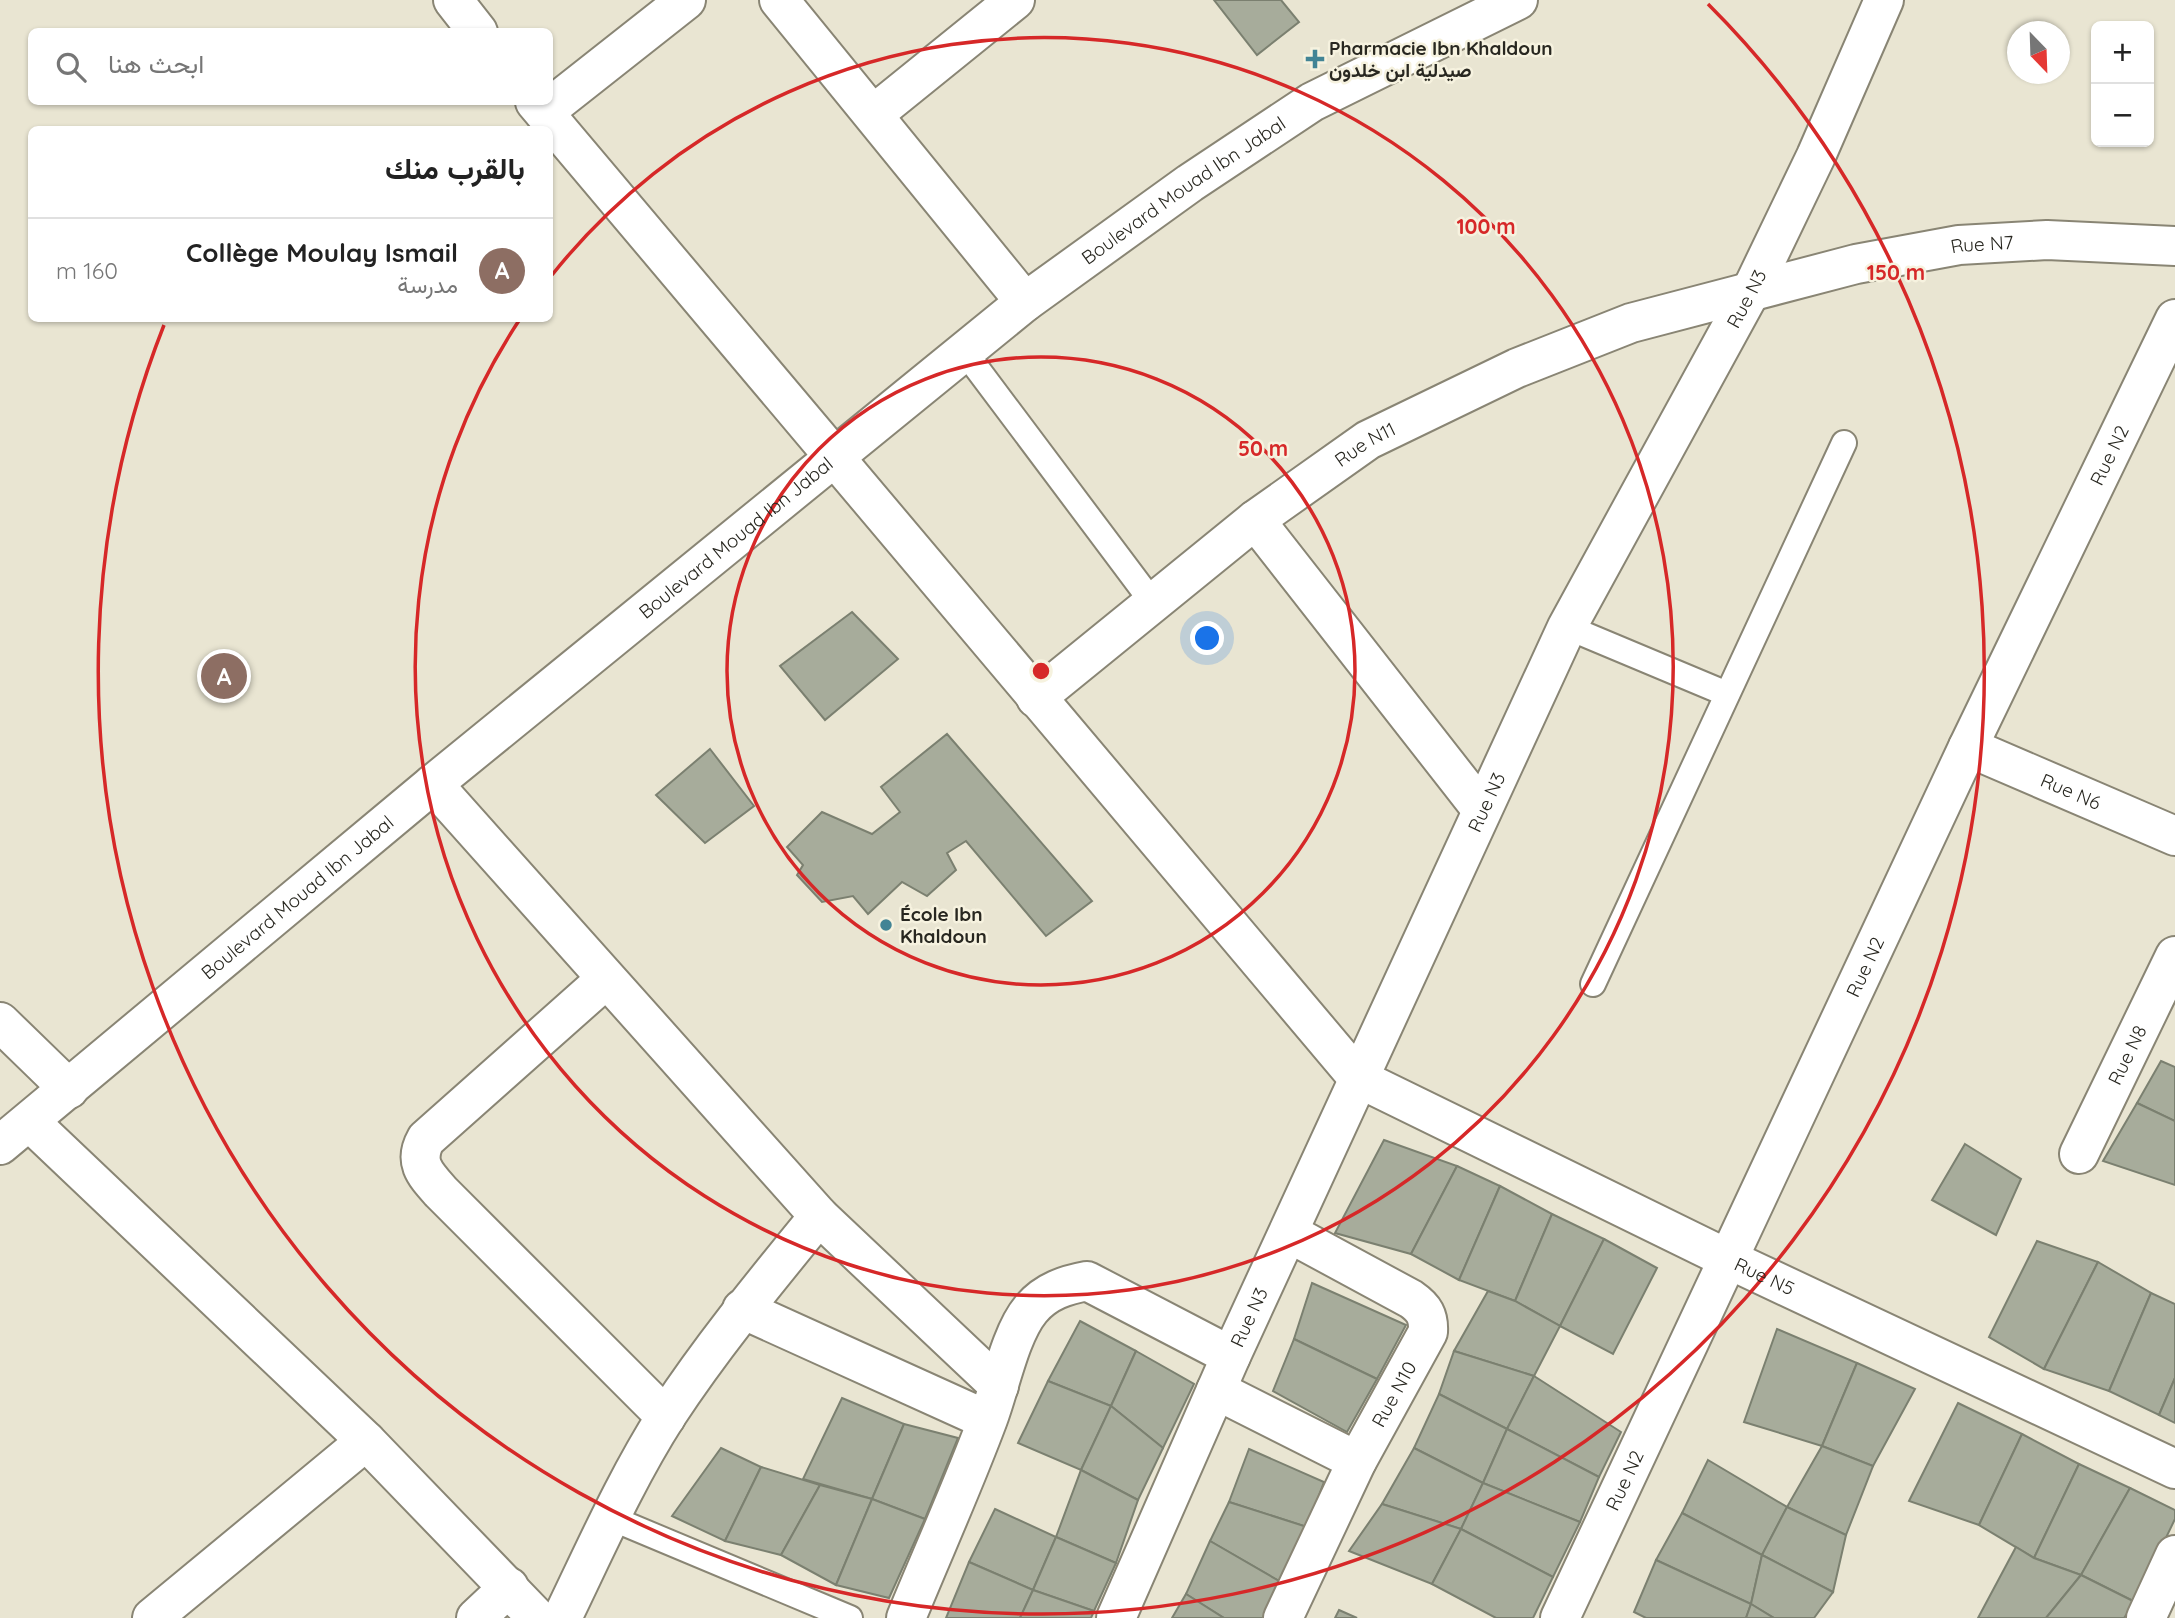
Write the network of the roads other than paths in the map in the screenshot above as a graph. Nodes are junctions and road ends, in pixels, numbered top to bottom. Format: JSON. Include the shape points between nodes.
{"nodes":[{"id":1,"x":453,"y":0,"type":"edge"},
{"id":2,"x":686,"y":0,"type":"edge"},
{"id":3,"x":779,"y":0,"type":"edge"},
{"id":4,"x":1015,"y":0,"type":"edge"},
{"id":5,"x":1518,"y":0,"type":"edge"},
{"id":6,"x":1884,"y":0,"type":"edge"},
{"id":7,"x":475,"y":28,"type":"edge"},
{"id":8,"x":553,"y":97,"type":"edge"},
{"id":9,"x":539,"y":107,"type":"edge"},
{"id":10,"x":874,"y":114,"type":"junction"},
{"id":11,"x":2175,"y":246,"type":"edge"},
{"id":12,"x":1752,"y":289,"type":"junction"},
{"id":13,"x":1025,"y":302,"type":"junction"},
{"id":14,"x":2175,"y":319,"type":"edge"},
{"id":15,"x":964,"y":351,"type":"junction"},
{"id":16,"x":1844,"y":443,"type":"dead end"},
{"id":17,"x":835,"y":454,"type":"junction"},
{"id":18,"x":1255,"y":520,"type":"junction"},
{"id":19,"x":1153,"y":603,"type":"junction"},
{"id":20,"x":1567,"y":627,"type":"junction"},
{"id":21,"x":1727,"y":694,"type":"junction"},
{"id":22,"x":1036,"y":698,"type":"junction"},
{"id":23,"x":1968,"y":747,"type":"junction"},
{"id":24,"x":433,"y":784,"type":"junction"},
{"id":25,"x":1482,"y":810,"type":"junction"},
{"id":26,"x":2175,"y":836,"type":"edge"},
{"id":27,"x":2175,"y":956,"type":"edge"},
{"id":28,"x":605,"y":980,"type":"junction"},
{"id":29,"x":1593,"y":984,"type":"dead end"},
{"id":30,"x":0,"y":1022,"type":"edge"},
{"id":31,"x":1358,"y":1078,"type":"junction"},
{"id":32,"x":69,"y":1089,"type":"junction"},
{"id":33,"x":30,"y":1122,"type":"junction"},
{"id":34,"x":0,"y":1145,"type":"edge"},
{"id":35,"x":2079,"y":1154,"type":"dead end"},
{"id":36,"x":819,"y":1216,"type":"junction"},
{"id":37,"x":1289,"y":1233,"type":"junction"},
{"id":38,"x":1728,"y":1259,"type":"junction"},
{"id":39,"x":742,"y":1310,"type":"junction"},
{"id":40,"x":1231,"y":1356,"type":"junction"},
{"id":41,"x":1216,"y":1391,"type":"junction"},
{"id":42,"x":993,"y":1403,"type":"junction"},
{"id":43,"x":666,"y":1417,"type":"junction"},
{"id":44,"x":366,"y":1441,"type":"junction"},
{"id":45,"x":1357,"y":1461,"type":"junction"},
{"id":46,"x":2175,"y":1469,"type":"edge"},
{"id":47,"x":611,"y":1518,"type":"junction"},
{"id":48,"x":2175,"y":1555,"type":"edge"},
{"id":49,"x":509,"y":1587,"type":"junction"},
{"id":50,"x":152,"y":1618,"type":"edge"},
{"id":51,"x":475,"y":1618,"type":"edge"},
{"id":52,"x":537,"y":1618,"type":"edge"},
{"id":53,"x":562,"y":1618,"type":"edge"},
{"id":54,"x":850,"y":1618,"type":"edge"},
{"id":55,"x":906,"y":1618,"type":"edge"},
{"id":56,"x":1115,"y":1618,"type":"edge"},
{"id":57,"x":1283,"y":1618,"type":"edge"},
{"id":58,"x":1560,"y":1618,"type":"edge"},
{"id":59,"x":2146,"y":1618,"type":"edge"}],
"edges":[{"from":1,"to":7,"type":"street"},
{"from":2,"to":8,"type":"street"},
{"from":3,"to":10,"type":"street"},
{"from":4,"to":10,"type":"street"},
{"from":5,"to":13,"type":"street","name":"Boulevard Mouad Ibn Jabal","via":[[1312,102]]},
{"from":6,"to":12,"type":"street","name":"Rue N3"},
{"from":9,"to":17,"type":"street"},
{"from":10,"to":13,"type":"street"},
{"from":11,"to":12,"type":"street","name":"Rue N7","via":[[2047,240],[1959,245]]},
{"from":12,"to":18,"type":"street","name":"Rue N11","via":[[1631,323],[1517,368],[1368,440]]},
{"from":12,"to":20,"type":"street","name":"Rue N3"},
{"from":13,"to":15,"type":"street","name":"Boulevard Mouad Ibn Jabal"},
{"from":14,"to":23,"type":"street","name":"Rue N2"},
{"from":15,"to":17,"type":"street","name":"Boulevard Mouad Ibn Jabal"},
{"from":15,"to":19,"type":"lane"},
{"from":16,"to":21,"type":"lane"},
{"from":17,"to":22,"type":"street"},
{"from":17,"to":24,"type":"street","name":"Boulevard Mouad Ibn Jabal"},
{"from":18,"to":19,"type":"street","name":"Rue N11"},
{"from":18,"to":25,"type":"street"},
{"from":19,"to":22,"type":"street","name":"Rue N11"},
{"from":20,"to":21,"type":"lane"},
{"from":20,"to":25,"type":"street","name":"Rue N3"},
{"from":21,"to":29,"type":"lane"},
{"from":22,"to":31,"type":"street"},
{"from":23,"to":26,"type":"street","name":"Rue N6"},
{"from":23,"to":38,"type":"street","name":"Rue N2"},
{"from":24,"to":28,"type":"street"},
{"from":24,"to":32,"type":"street","name":"Boulevard Mouad Ibn Jabal"},
{"from":25,"to":31,"type":"street","name":"Rue N3"},
{"from":27,"to":35,"type":"street","name":"Rue N8"},
{"from":28,"to":36,"type":"street"},
{"from":28,"to":43,"type":"street","via":[[426,1139],[419,1155],[421,1167],[441,1192]]},
{"from":30,"to":32,"type":"street"},
{"from":31,"to":37,"type":"street","name":"Rue N3"},
{"from":31,"to":38,"type":"street","name":"Rue N5"},
{"from":32,"to":33,"type":"street","name":"Boulevard Mouad Ibn Jabal"},
{"from":33,"to":34,"type":"street","name":"Boulevard Mouad Ibn Jabal"},
{"from":33,"to":44,"type":"street"},
{"from":36,"to":39,"type":"street"},
{"from":36,"to":42,"type":"street"},
{"from":37,"to":40,"type":"street","name":"Rue N3"},
{"from":37,"to":45,"type":"street","name":"Rue N10","via":[[1411,1299],[1429,1321]]},
{"from":38,"to":46,"type":"street","name":"Rue N5"},
{"from":38,"to":58,"type":"street","name":"Rue N2"},
{"from":39,"to":42,"type":"street"},
{"from":39,"to":43,"type":"street"},
{"from":40,"to":41,"type":"street","name":"Rue N3"},
{"from":40,"to":42,"type":"street","via":[[1087,1281],[1064,1285],[1030,1309]]},
{"from":41,"to":45,"type":"street"},
{"from":41,"to":56,"type":"street","name":"Rue N3"},
{"from":42,"to":55,"type":"street"},
{"from":43,"to":47,"type":"street"},
{"from":44,"to":49,"type":"street"},
{"from":44,"to":50,"type":"street"},
{"from":45,"to":57,"type":"street","name":"Rue N10"},
{"from":47,"to":53,"type":"street"},
{"from":47,"to":54,"type":"lane"},
{"from":48,"to":59,"type":"street"},
{"from":49,"to":51,"type":"street"},
{"from":49,"to":52,"type":"street"}]}
